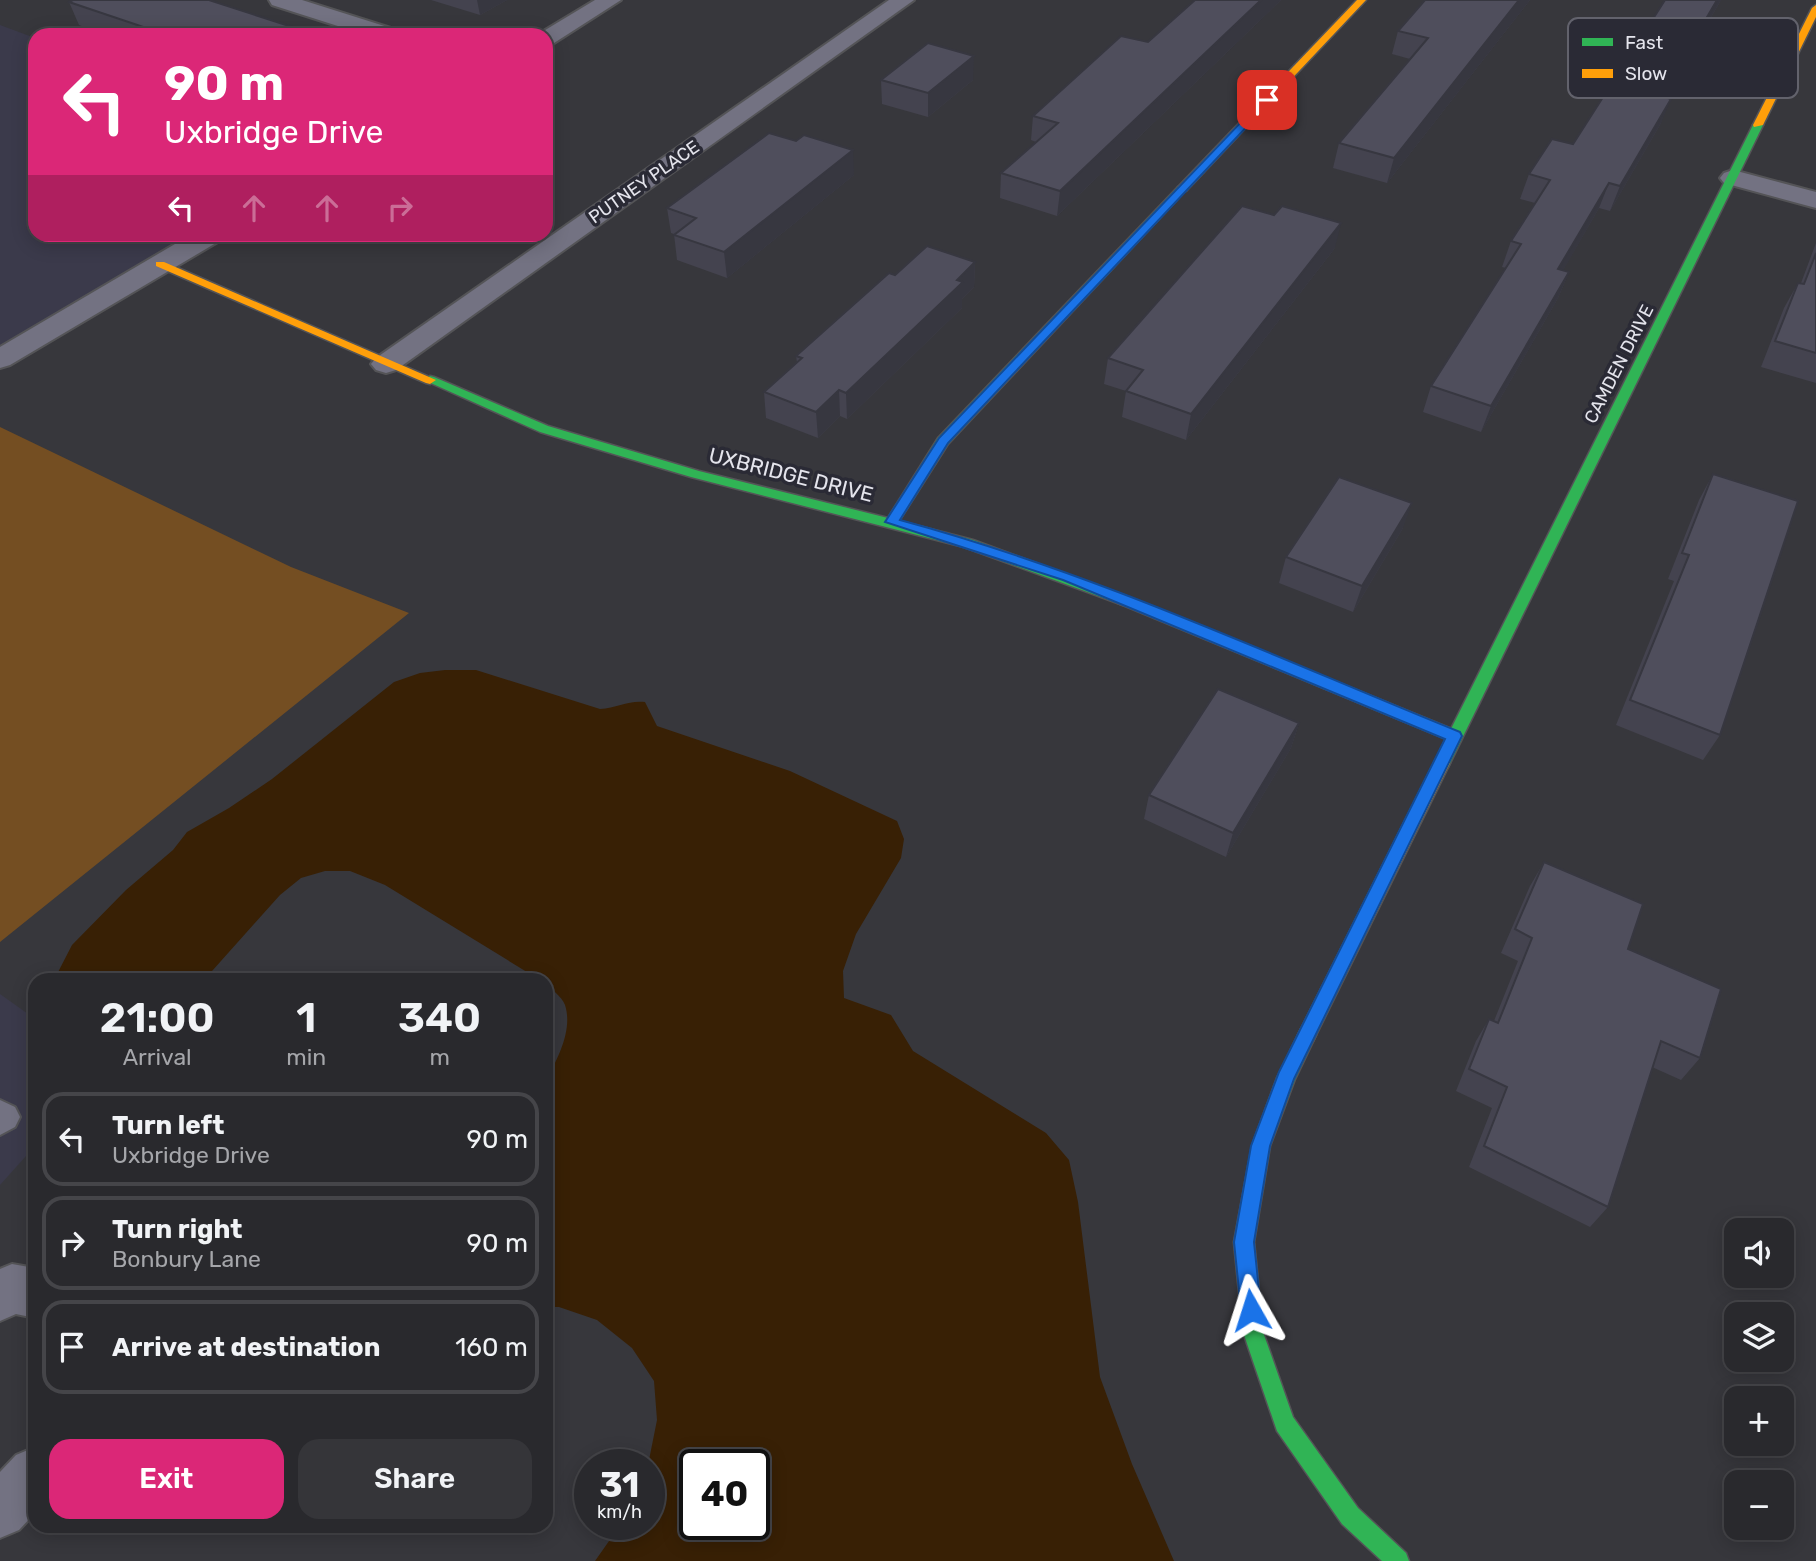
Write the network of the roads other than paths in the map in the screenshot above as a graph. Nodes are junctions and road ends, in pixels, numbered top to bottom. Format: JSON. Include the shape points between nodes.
{"nodes":[{"id":1,"x":280,"y":0,"type":"edge"},
{"id":2,"x":610,"y":0,"type":"edge"},
{"id":3,"x":902,"y":0,"type":"edge"},
{"id":4,"x":1362,"y":0,"type":"edge"},
{"id":5,"x":1816,"y":8,"type":"edge"},
{"id":6,"x":367,"y":28,"type":"edge"},
{"id":7,"x":553,"y":34,"type":"edge"},
{"id":8,"x":1798,"y":45,"type":"edge"},
{"id":9,"x":1772,"y":98,"type":"edge"},
{"id":10,"x":1733,"y":178,"type":"junction"},
{"id":11,"x":1816,"y":200,"type":"edge"},
{"id":12,"x":198,"y":242,"type":"edge"},
{"id":13,"x":160,"y":264,"type":"junction"},
{"id":14,"x":0,"y":359,"type":"edge"},
{"id":15,"x":386,"y":364,"type":"junction"},
{"id":16,"x":892,"y":522,"type":"junction"},
{"id":17,"x":1454,"y":736,"type":"junction"},
{"id":18,"x":0,"y":1113,"type":"edge"},
{"id":19,"x":0,"y":1121,"type":"edge"},
{"id":20,"x":28,"y":1481,"type":"edge"},
{"id":21,"x":0,"y":1511,"type":"edge"},
{"id":22,"x":1398,"y":1561,"type":"edge"}],
"edges":[{"from":1,"to":6,"type":"street"},
{"from":2,"to":7,"type":"street"},
{"from":3,"to":15,"type":"street","name":"PUTNEY PLACE"},
{"from":4,"to":16,"type":"street","via":[[943,441]]},
{"from":5,"to":8,"type":"street","name":"CAMDEN DRIVE"},
{"from":9,"to":10,"type":"street","name":"CAMDEN DRIVE"},
{"from":10,"to":11,"type":"street"},
{"from":10,"to":17,"type":"street","name":"CAMDEN DRIVE"},
{"from":12,"to":13,"type":"street"},
{"from":13,"to":14,"type":"street"},
{"from":13,"to":15,"type":"street","name":"UXBRIDGE DRIVE"},
{"from":15,"to":16,"type":"street","name":"UXBRIDGE DRIVE","via":[[544,429],[696,474]]},
{"from":16,"to":17,"type":"street","name":"UXBRIDGE DRIVE","via":[[1068,577]]},
{"from":17,"to":22,"type":"street","name":"CAMDEN DRIVE","via":[[1286,1078],[1261,1146],[1244,1242],[1253,1332],[1285,1423],[1350,1516]]},
{"from":18,"to":19,"type":"lane","via":[[5,1117]]},
{"from":20,"to":21,"type":"street"}]}
